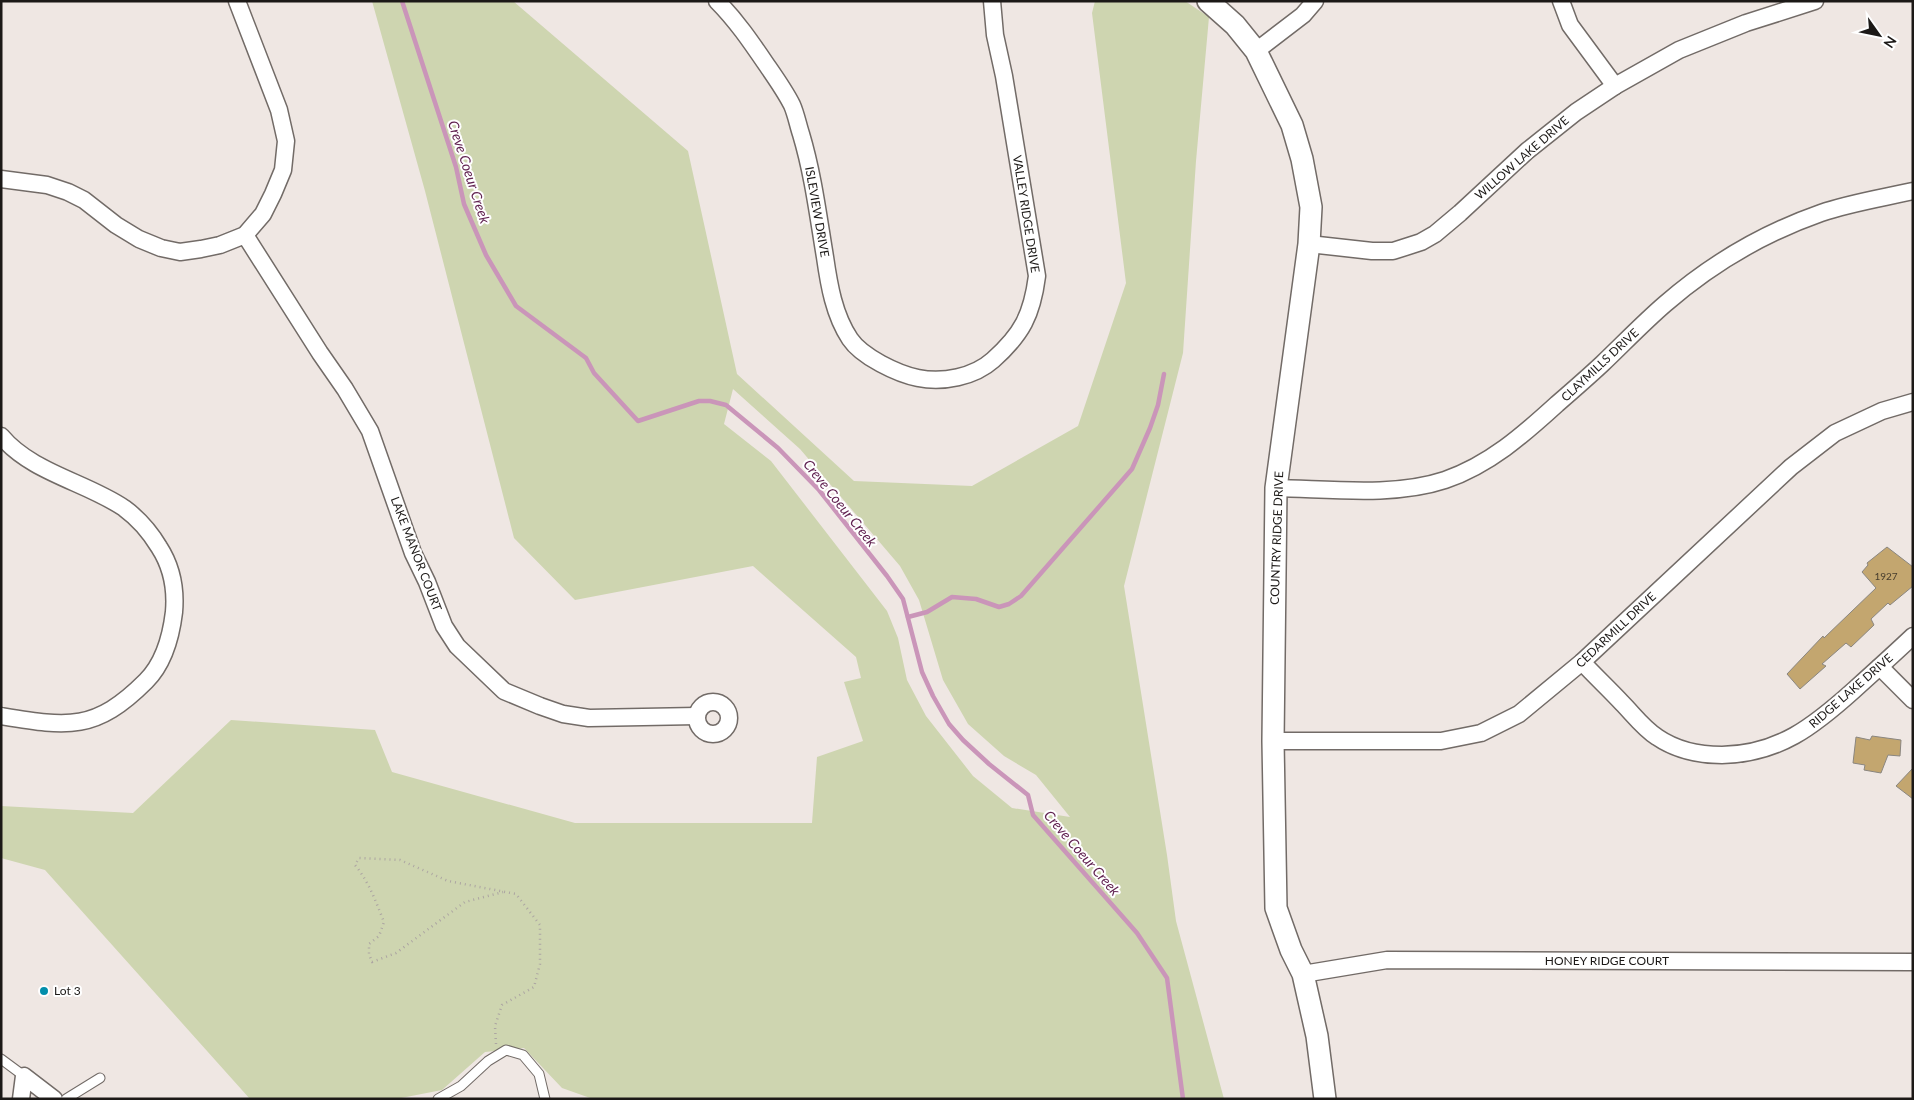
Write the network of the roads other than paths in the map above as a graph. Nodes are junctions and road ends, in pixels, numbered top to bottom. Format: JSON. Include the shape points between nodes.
{"nodes":[{"id":1,"x":237,"y":1,"type":"edge"},
{"id":2,"x":717,"y":1,"type":"edge"},
{"id":3,"x":992,"y":1,"type":"edge"},
{"id":4,"x":1208,"y":1,"type":"edge"},
{"id":5,"x":1315,"y":1,"type":"edge"},
{"id":6,"x":1561,"y":1,"type":"edge"},
{"id":7,"x":1815,"y":1,"type":"edge"},
{"id":8,"x":1256,"y":50,"type":"junction"},
{"id":9,"x":1615,"y":86,"type":"junction"},
{"id":10,"x":1,"y":179,"type":"edge"},
{"id":11,"x":1913,"y":191,"type":"edge"},
{"id":12,"x":245,"y":236,"type":"junction"},
{"id":13,"x":1309,"y":244,"type":"junction"},
{"id":14,"x":944,"y":380,"type":"joint"},
{"id":15,"x":1913,"y":402,"type":"edge"},
{"id":16,"x":1,"y":436,"type":"edge"},
{"id":17,"x":1276,"y":488,"type":"junction"},
{"id":18,"x":1913,"y":636,"type":"edge"},
{"id":19,"x":1582,"y":662,"type":"junction"},
{"id":20,"x":1880,"y":667,"type":"junction"},
{"id":21,"x":1913,"y":700,"type":"edge"},
{"id":22,"x":1,"y":716,"type":"edge"},
{"id":23,"x":697,"y":716,"type":"dead end"},
{"id":24,"x":1273,"y":742,"type":"junction"},
{"id":25,"x":1913,"y":962,"type":"edge"},
{"id":26,"x":1303,"y":974,"type":"junction"},
{"id":27,"x":1,"y":1059,"type":"edge"},
{"id":28,"x":24,"y":1076,"type":"junction"},
{"id":29,"x":100,"y":1078,"type":"dead end"},
{"id":30,"x":21,"y":1099,"type":"edge"},
{"id":31,"x":54,"y":1099,"type":"edge"},
{"id":32,"x":66,"y":1099,"type":"edge"},
{"id":33,"x":438,"y":1099,"type":"edge"},
{"id":34,"x":545,"y":1099,"type":"edge"},
{"id":35,"x":1325,"y":1099,"type":"edge"}],
"edges":[{"from":1,"to":12,"type":"street","via":[[279,110],[286,142],[283,170],[273,194],[263,214]]},
{"from":2,"to":14,"type":"street","name":"ISLEVIEW DRIVE","via":[[744,32],[793,106],[810,166],[836,312],[851,340],[875,360],[902,375]]},
{"from":3,"to":14,"type":"street","name":"VALLEY RIDGE DRIVE","via":[[995,35],[1037,276],[1034,300],[1023,328],[988,365],[970,374]]},
{"from":4,"to":8,"type":"street","name":"COUNTRY RIDGE DRIVE"},
{"from":5,"to":8,"type":"street","via":[[1303,15]]},
{"from":6,"to":9,"type":"street","via":[[1570,25]]},
{"from":7,"to":9,"type":"street","name":"WILLOW LAKE DRIVE","via":[[1746,23],[1679,50]]},
{"from":8,"to":13,"type":"street","name":"COUNTRY RIDGE DRIVE","via":[[1292,125],[1302,159],[1311,207]]},
{"from":9,"to":13,"type":"street","name":"WILLOW LAKE DRIVE","via":[[1527,151],[1460,213],[1421,242],[1393,251]]},
{"from":10,"to":12,"type":"street","via":[[47,185],[68,192],[124,230],[161,248],[180,252],[220,245]]},
{"from":11,"to":17,"type":"street","name":"CLAYMILLS DRIVE","via":[[1822,212],[1744,247],[1699,276],[1505,450],[1473,468],[1444,480],[1376,490]]},
{"from":12,"to":23,"type":"street","name":"LAKE MANOR COURT","via":[[370,431],[413,553],[444,626],[457,646],[504,691],[563,714],[589,718]]},
{"from":13,"to":17,"type":"street","name":"COUNTRY RIDGE DRIVE"},
{"from":15,"to":19,"type":"street","name":"CEDARMILL DRIVE","via":[[1882,411],[1835,433],[1791,467]]},
{"from":16,"to":22,"type":"street","via":[[42,467],[122,507],[138,519],[164,556],[172,575],[175,602],[164,654],[151,676],[113,710],[74,724],[48,724]]},
{"from":17,"to":24,"type":"street","name":"COUNTRY RIDGE DRIVE"},
{"from":18,"to":20,"type":"street","name":"RIDGE LAKE DRIVE"},
{"from":19,"to":20,"type":"street","name":"RIDGE LAKE DRIVE","via":[[1658,738],[1688,751],[1708,755],[1753,751],[1800,733],[1823,718]]},
{"from":19,"to":24,"type":"street","name":"CEDARMILL DRIVE","via":[[1519,714],[1481,733],[1441,742]]},
{"from":20,"to":21,"type":"street"},
{"from":24,"to":26,"type":"street","name":"COUNTRY RIDGE DRIVE","via":[[1276,908]]},
{"from":25,"to":26,"type":"street","name":"HONEY RIDGE COURT","via":[[1388,960]]},
{"from":26,"to":35,"type":"street","name":"COUNTRY RIDGE DRIVE","via":[[1317,1036]]},
{"from":27,"to":28,"type":"lane"},
{"from":28,"to":30,"type":"street"},
{"from":28,"to":31,"type":"street"},
{"from":29,"to":32,"type":"lane"},
{"from":33,"to":34,"type":"lane","via":[[461,1086],[488,1061],[506,1050],[523,1055],[539,1074]]}]}
